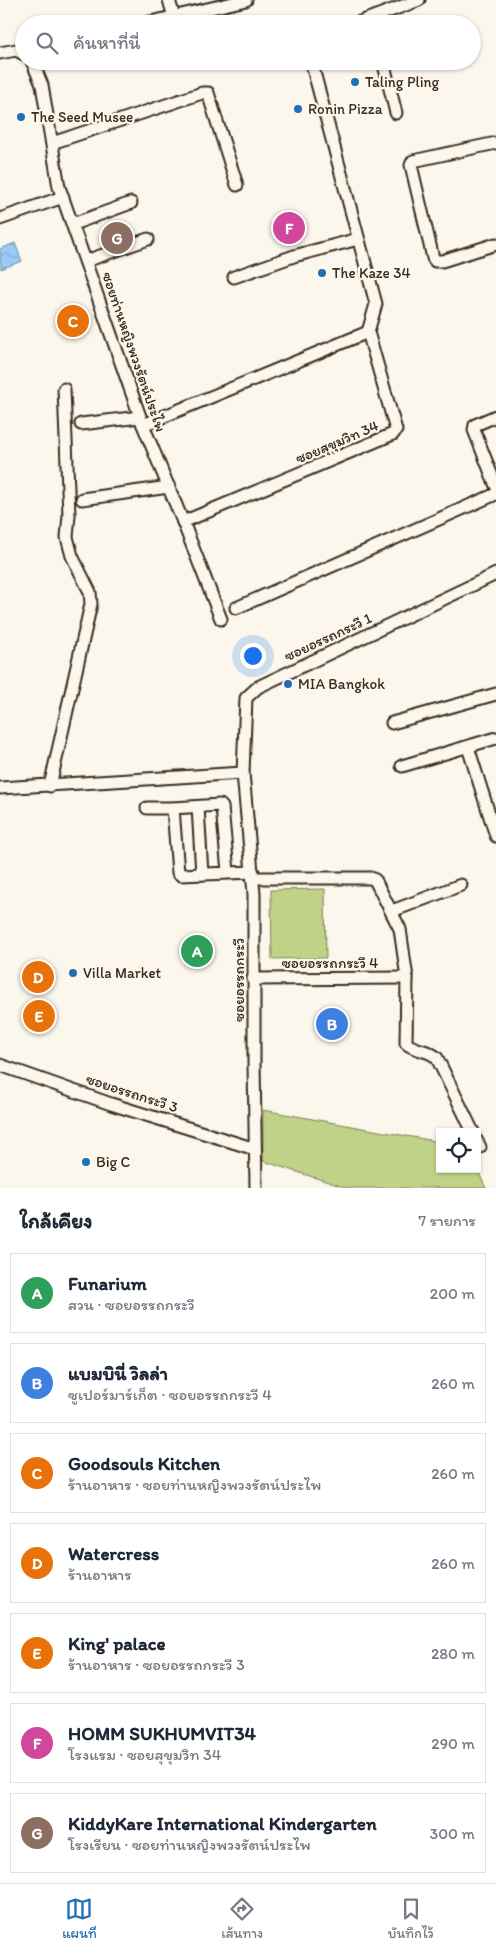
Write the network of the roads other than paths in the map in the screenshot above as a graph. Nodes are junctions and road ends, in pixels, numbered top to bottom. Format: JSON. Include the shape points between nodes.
{"nodes":[{"id":1,"x":169,"y":0,"type":"edge"},
{"id":2,"x":246,"y":0,"type":"edge"},
{"id":3,"x":419,"y":0,"type":"edge"},
{"id":4,"x":229,"y":2,"type":"edge"},
{"id":5,"x":399,"y":3,"type":"edge"},
{"id":6,"x":173,"y":15,"type":"edge"},
{"id":7,"x":181,"y":15,"type":"edge"},
{"id":8,"x":382,"y":15,"type":"edge"},
{"id":9,"x":15,"y":52,"type":"edge"},
{"id":10,"x":0,"y":53,"type":"edge"},
{"id":11,"x":36,"y":70,"type":"edge"},
{"id":12,"x":313,"y":70,"type":"edge"},
{"id":13,"x":385,"y":70,"type":"edge"},
{"id":14,"x":396,"y":113,"type":"dead end"},
{"id":15,"x":52,"y":143,"type":"junction"},
{"id":16,"x":496,"y":143,"type":"edge"},
{"id":17,"x":237,"y":185,"type":"dead end"},
{"id":18,"x":63,"y":197,"type":"junction"},
{"id":19,"x":131,"y":203,"type":"dead end"},
{"id":20,"x":0,"y":219,"type":"edge"},
{"id":21,"x":72,"y":224,"type":"junction"},
{"id":22,"x":148,"y":239,"type":"dead end"},
{"id":23,"x":358,"y":239,"type":"junction"},
{"id":24,"x":496,"y":244,"type":"edge"},
{"id":25,"x":86,"y":261,"type":"junction"},
{"id":26,"x":234,"y":277,"type":"dead end"},
{"id":27,"x":368,"y":332,"type":"junction"},
{"id":28,"x":64,"y":389,"type":"dead end"},
{"id":29,"x":496,"y":416,"type":"edge"},
{"id":30,"x":141,"y":421,"type":"junction"},
{"id":31,"x":82,"y":424,"type":"dead end"},
{"id":32,"x":496,"y":486,"type":"edge"},
{"id":33,"x":168,"y":487,"type":"junction"},
{"id":34,"x":496,"y":494,"type":"edge"},
{"id":35,"x":82,"y":499,"type":"dead end"},
{"id":36,"x":183,"y":522,"type":"junction"},
{"id":37,"x":496,"y":574,"type":"edge"},
{"id":38,"x":236,"y":608,"type":"dead end"},
{"id":39,"x":221,"y":619,"type":"dead end"},
{"id":40,"x":496,"y":694,"type":"edge"},
{"id":41,"x":392,"y":723,"type":"dead end"},
{"id":42,"x":496,"y":738,"type":"edge"},
{"id":43,"x":468,"y":747,"type":"junction"},
{"id":44,"x":402,"y":766,"type":"dead end"},
{"id":45,"x":243,"y":773,"type":"junction"},
{"id":46,"x":50,"y":786,"type":"junction"},
{"id":47,"x":0,"y":788,"type":"edge"},
{"id":48,"x":491,"y":800,"type":"edge"},
{"id":49,"x":198,"y":807,"type":"junction"},
{"id":50,"x":147,"y":808,"type":"dead end"},
{"id":51,"x":173,"y":808,"type":"junction"},
{"id":52,"x":496,"y":836,"type":"edge"},
{"id":53,"x":228,"y":872,"type":"junction"},
{"id":54,"x":202,"y":874,"type":"junction"},
{"id":55,"x":253,"y":875,"type":"junction"},
{"id":56,"x":461,"y":885,"type":"dead end"},
{"id":57,"x":392,"y":911,"type":"junction"},
{"id":58,"x":407,"y":978,"type":"junction"},
{"id":59,"x":253,"y":979,"type":"junction"},
{"id":60,"x":0,"y":1065,"type":"edge"},
{"id":61,"x":471,"y":1128,"type":"edge"},
{"id":62,"x":255,"y":1149,"type":"junction"},
{"id":63,"x":256,"y":1188,"type":"edge"}],
"edges":[{"from":1,"to":6,"type":"street"},
{"from":2,"to":4,"type":"street"},
{"from":3,"to":5,"type":"street"},
{"from":4,"to":7,"type":"street"},
{"from":5,"to":8,"type":"street"},
{"from":9,"to":10,"type":"street"},
{"from":11,"to":15,"type":"street","name":"ซอยท่านหญิงพวงรัตน์ประไพ","via":[[42,85]]},
{"from":12,"to":23,"type":"street"},
{"from":13,"to":14,"type":"street"},
{"from":15,"to":17,"type":"street","via":[[208,93]]},
{"from":15,"to":18,"type":"street","name":"ซอยท่านหญิงพวงรัตน์ประไพ"},
{"from":16,"to":24,"type":"street","via":[[413,161],[411,165],[435,261],[442,262]]},
{"from":18,"to":20,"type":"street"},
{"from":18,"to":21,"type":"street","name":"ซอยท่านหญิงพวงรัตน์ประไพ"},
{"from":19,"to":21,"type":"street"},
{"from":21,"to":25,"type":"street","name":"ซอยท่านหญิงพวงรัตน์ประไพ"},
{"from":22,"to":25,"type":"street"},
{"from":23,"to":26,"type":"street"},
{"from":23,"to":27,"type":"street","via":[[376,304]]},
{"from":25,"to":30,"type":"street","name":"ซอยท่านหญิงพวงรัตน์ประไพ"},
{"from":27,"to":30,"type":"street"},
{"from":27,"to":36,"type":"street","name":"ซอยสุขุมวิท 34","via":[[395,433]]},
{"from":28,"to":46,"type":"street","via":[[67,537],[72,556],[90,592],[91,604]]},
{"from":29,"to":32,"type":"street","via":[[478,423],[474,430]]},
{"from":30,"to":31,"type":"street"},
{"from":30,"to":33,"type":"street","name":"ซอยท่านหญิงพวงรัตน์ประไพ"},
{"from":33,"to":35,"type":"street"},
{"from":33,"to":36,"type":"street","name":"ซอยท่านหญิงพวงรัตน์ประไพ"},
{"from":34,"to":38,"type":"street"},
{"from":36,"to":39,"type":"street","name":"ซอยท่านหญิงพวงรัตน์ประไพ"},
{"from":37,"to":45,"type":"street","name":"ซอยอรรถกระวี 1","via":[[250,692],[246,698]]},
{"from":40,"to":41,"type":"street"},
{"from":42,"to":43,"type":"street"},
{"from":43,"to":44,"type":"street"},
{"from":43,"to":48,"type":"street"},
{"from":45,"to":46,"type":"street"},
{"from":45,"to":55,"type":"street","name":"ซอยอรรถกระวี"},
{"from":46,"to":47,"type":"street"},
{"from":48,"to":52,"type":"street"},
{"from":49,"to":51,"type":"street"},
{"from":49,"to":53,"type":"street","via":[[217,804],[222,807]]},
{"from":49,"to":54,"type":"street"},
{"from":50,"to":51,"type":"street"},
{"from":51,"to":54,"type":"street","via":[[176,871],[180,875]]},
{"from":53,"to":54,"type":"street"},
{"from":53,"to":55,"type":"street"},
{"from":55,"to":57,"type":"street","via":[[370,878],[376,880]]},
{"from":55,"to":59,"type":"street","name":"ซอยอรรถกระวี"},
{"from":56,"to":57,"type":"street"},
{"from":57,"to":58,"type":"street","via":[[400,930]]},
{"from":58,"to":59,"type":"street","name":"ซอยอรรถกระวี 4"},
{"from":58,"to":61,"type":"street","via":[[406,1043],[434,1054]]},
{"from":59,"to":62,"type":"street","name":"ซอยอรรถกระวี"},
{"from":60,"to":62,"type":"street","name":"ซอยอรรถกระวี 3"},
{"from":62,"to":63,"type":"street","name":"ซอยอรรถกระวี"}]}
